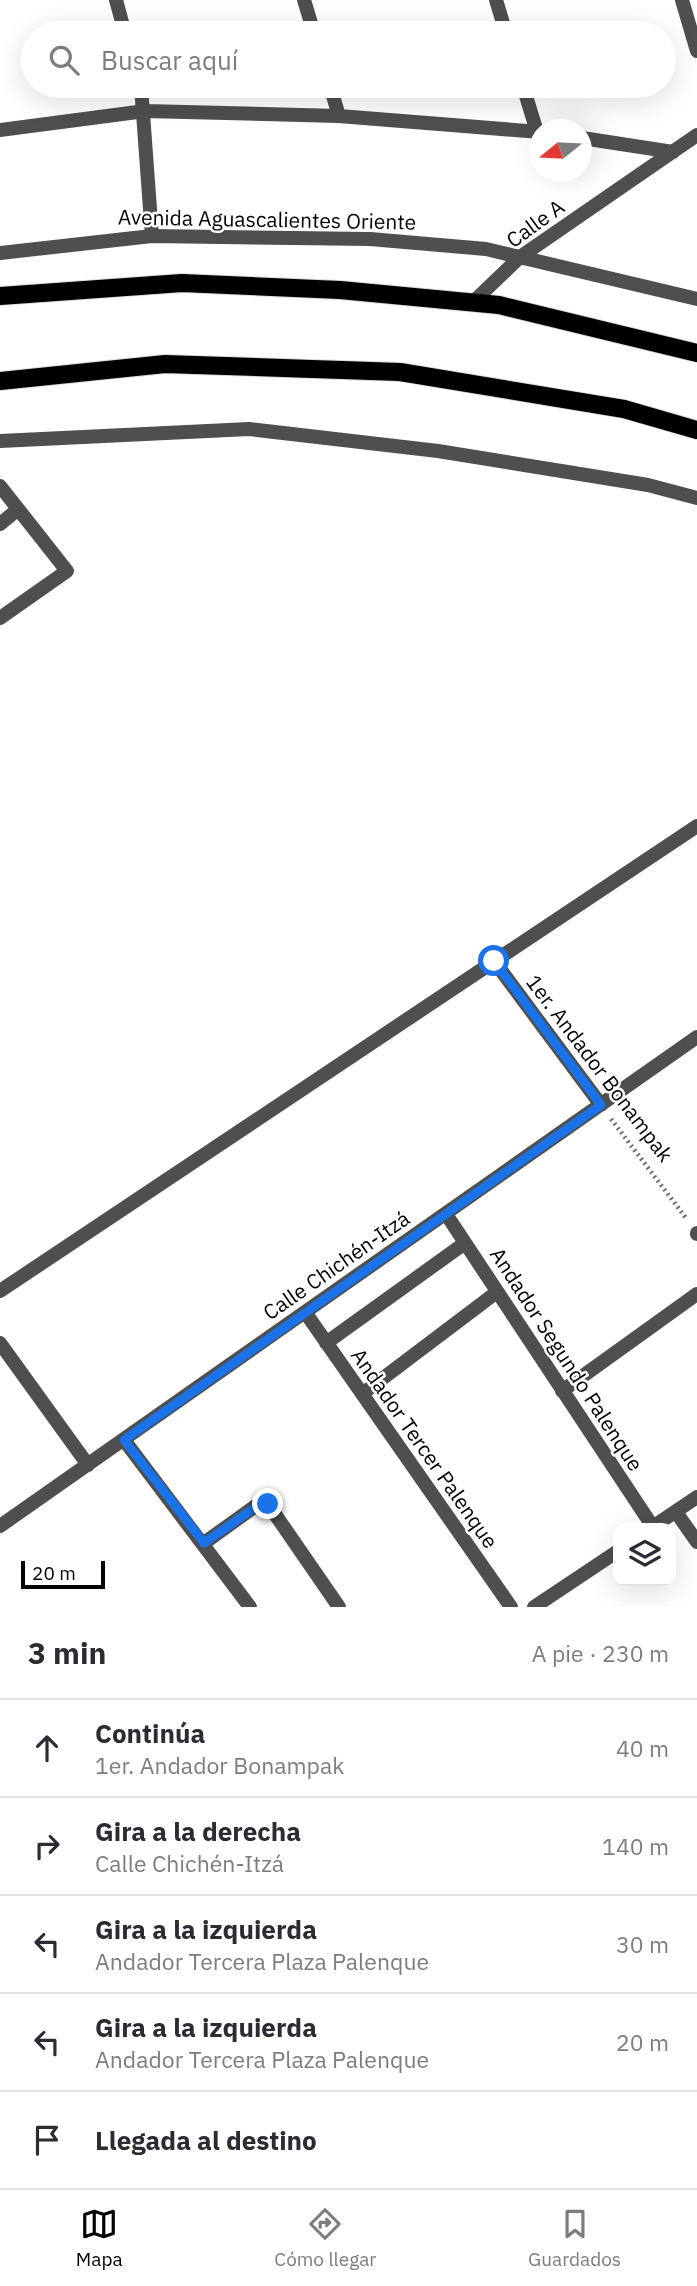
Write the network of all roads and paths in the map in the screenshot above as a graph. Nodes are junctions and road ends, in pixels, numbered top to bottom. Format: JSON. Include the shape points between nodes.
{"nodes":[{"id":1,"x":116,"y":0,"type":"edge"},
{"id":2,"x":304,"y":0,"type":"edge"},
{"id":3,"x":496,"y":0,"type":"edge"},
{"id":4,"x":682,"y":0,"type":"edge"},
{"id":5,"x":122,"y":21,"type":"edge"},
{"id":6,"x":310,"y":21,"type":"edge"},
{"id":7,"x":502,"y":21,"type":"edge"},
{"id":8,"x":697,"y":51,"type":"edge"},
{"id":9,"x":143,"y":98,"type":"edge"},
{"id":10,"x":334,"y":98,"type":"edge"},
{"id":11,"x":527,"y":98,"type":"edge"},
{"id":12,"x":145,"y":111,"type":"junction"},
{"id":13,"x":339,"y":116,"type":"junction"},
{"id":14,"x":534,"y":119,"type":"edge"},
{"id":15,"x":0,"y":130,"type":"edge"},
{"id":16,"x":529,"y":131,"type":"edge"},
{"id":17,"x":697,"y":135,"type":"edge"},
{"id":18,"x":592,"y":140,"type":"edge"},
{"id":19,"x":673,"y":152,"type":"junction"},
{"id":20,"x":152,"y":236,"type":"junction"},
{"id":21,"x":0,"y":253,"type":"edge"},
{"id":22,"x":520,"y":257,"type":"junction"},
{"id":23,"x":0,"y":296,"type":"edge"},
{"id":24,"x":697,"y":299,"type":"edge"},
{"id":25,"x":472,"y":303,"type":"junction"},
{"id":26,"x":697,"y":353,"type":"edge"},
{"id":27,"x":0,"y":381,"type":"edge"},
{"id":28,"x":697,"y":430,"type":"edge"},
{"id":29,"x":0,"y":441,"type":"edge"},
{"id":30,"x":0,"y":486,"type":"edge"},
{"id":31,"x":697,"y":498,"type":"edge"},
{"id":32,"x":17,"y":510,"type":"junction"},
{"id":33,"x":0,"y":524,"type":"edge"},
{"id":34,"x":0,"y":618,"type":"edge"},
{"id":35,"x":697,"y":826,"type":"edge"},
{"id":36,"x":494,"y":961,"type":"junction"},
{"id":37,"x":697,"y":1037,"type":"edge"},
{"id":38,"x":601,"y":1105,"type":"junction"},
{"id":39,"x":446,"y":1213,"type":"junction"},
{"id":40,"x":697,"y":1233,"type":"edge"},
{"id":41,"x":465,"y":1243,"type":"junction"},
{"id":42,"x":0,"y":1291,"type":"edge"},
{"id":43,"x":497,"y":1292,"type":"junction"},
{"id":44,"x":697,"y":1294,"type":"edge"},
{"id":45,"x":305,"y":1312,"type":"junction"},
{"id":46,"x":0,"y":1343,"type":"edge"},
{"id":47,"x":326,"y":1343,"type":"junction"},
{"id":48,"x":562,"y":1391,"type":"junction"},
{"id":49,"x":362,"y":1394,"type":"junction"},
{"id":50,"x":124,"y":1440,"type":"junction"},
{"id":51,"x":88,"y":1465,"type":"junction"},
{"id":52,"x":697,"y":1497,"type":"edge"},
{"id":53,"x":676,"y":1512,"type":"junction"},
{"id":54,"x":649,"y":1523,"type":"edge"},
{"id":55,"x":660,"y":1523,"type":"edge"},
{"id":56,"x":0,"y":1526,"type":"edge"},
{"id":57,"x":697,"y":1542,"type":"edge"},
{"id":58,"x":204,"y":1543,"type":"junction"},
{"id":59,"x":613,"y":1553,"type":"edge"},
{"id":60,"x":250,"y":1607,"type":"edge"},
{"id":61,"x":339,"y":1607,"type":"edge"},
{"id":62,"x":511,"y":1607,"type":"edge"},
{"id":63,"x":534,"y":1607,"type":"edge"}],
"edges":[{"from":1,"to":5,"type":"street"},
{"from":2,"to":6,"type":"street"},
{"from":3,"to":7,"type":"street"},
{"from":4,"to":8,"type":"street"},
{"from":9,"to":12,"type":"street"},
{"from":10,"to":13,"type":"street"},
{"from":11,"to":14,"type":"street"},
{"from":12,"to":13,"type":"street"},
{"from":12,"to":15,"type":"street"},
{"from":12,"to":20,"type":"street"},
{"from":13,"to":16,"type":"street"},
{"from":17,"to":19,"type":"street","name":"Calle A"},
{"from":18,"to":19,"type":"street"},
{"from":19,"to":22,"type":"street","name":"Calle A"},
{"from":20,"to":21,"type":"street","name":"Avenida Aguascalientes Oriente"},
{"from":20,"to":22,"type":"street","name":"Avenida Aguascalientes Oriente","via":[[370,239],[486,249]]},
{"from":22,"to":24,"type":"street","name":"Avenida Aguascalientes Oriente"},
{"from":22,"to":25,"type":"street","name":"Calle A"},
{"from":23,"to":25,"type":"main road","via":[[182,283],[340,290]]},
{"from":25,"to":26,"type":"main road","via":[[499,305]]},
{"from":27,"to":28,"type":"main road","via":[[165,363],[400,372],[624,409]]},
{"from":29,"to":31,"type":"street","via":[[250,429],[438,451],[648,485]]},
{"from":30,"to":32,"type":"street"},
{"from":32,"to":33,"type":"street"},
{"from":32,"to":34,"type":"street","via":[[67,571]]},
{"from":35,"to":36,"type":"street"},
{"from":36,"to":38,"type":"street","name":"1er. Andador Bonampak"},
{"from":36,"to":42,"type":"street"},
{"from":37,"to":38,"type":"street","name":"Calle Chichén-Itzá"},
{"from":38,"to":39,"type":"street","name":"Calle Chichén-Itzá"},
{"from":38,"to":40,"type":"path","name":"1er. Andador Bonampak"},
{"from":39,"to":41,"type":"street","name":"Andador Segundo Palenque"},
{"from":39,"to":45,"type":"street","name":"Calle Chichén-Itzá"},
{"from":41,"to":43,"type":"street","name":"Andador Segundo Palenque"},
{"from":41,"to":47,"type":"street"},
{"from":43,"to":48,"type":"street","name":"Andador Segundo Palenque"},
{"from":43,"to":49,"type":"street"},
{"from":44,"to":48,"type":"street"},
{"from":45,"to":47,"type":"street","name":"Andador Tercer Palenque"},
{"from":45,"to":50,"type":"street","name":"Calle Chichén-Itzá"},
{"from":46,"to":51,"type":"street"},
{"from":47,"to":49,"type":"street","name":"Andador Tercer Palenque"},
{"from":48,"to":54,"type":"street","name":"Andador Segundo Palenque"},
{"from":49,"to":62,"type":"street","name":"Andador Tercer Palenque"},
{"from":50,"to":51,"type":"street","name":"Calle Chichén-Itzá"},
{"from":50,"to":58,"type":"street"},
{"from":51,"to":56,"type":"street","name":"Calle Chichén-Itzá"},
{"from":52,"to":53,"type":"street"},
{"from":53,"to":55,"type":"street"},
{"from":53,"to":57,"type":"street"},
{"from":58,"to":60,"type":"street"},
{"from":58,"to":61,"type":"street","via":[[257,1506],[268,1504]]},
{"from":59,"to":63,"type":"street"}]}
